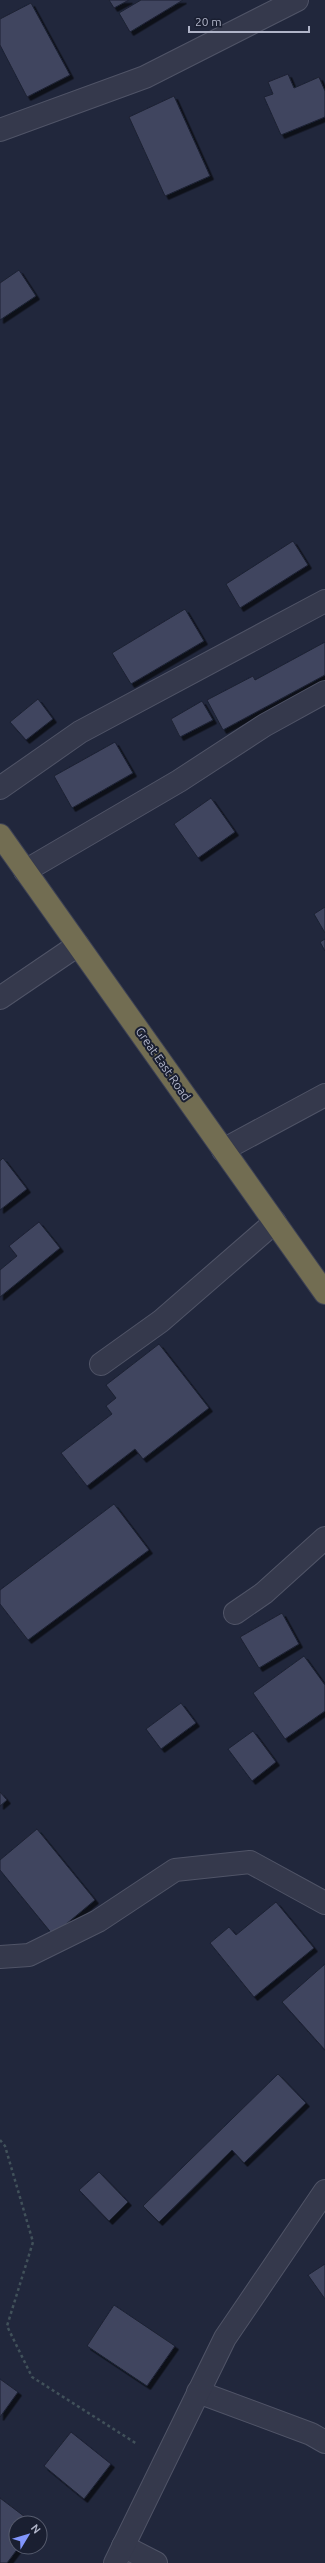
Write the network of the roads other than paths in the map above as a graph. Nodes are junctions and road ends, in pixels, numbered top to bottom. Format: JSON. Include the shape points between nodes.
{"nodes":[{"id":1,"x":297,"y":0,"type":"edge"},
{"id":2,"x":0,"y":130,"type":"edge"},
{"id":3,"x":325,"y":601,"type":"edge"},
{"id":4,"x":325,"y":692,"type":"edge"},
{"id":5,"x":0,"y":788,"type":"edge"},
{"id":6,"x":0,"y":836,"type":"edge"},
{"id":7,"x":25,"y":871,"type":"junction"},
{"id":8,"x":78,"y":945,"type":"junction"},
{"id":9,"x":0,"y":998,"type":"edge"},
{"id":10,"x":325,"y":1095,"type":"edge"},
{"id":11,"x":223,"y":1150,"type":"junction"},
{"id":12,"x":275,"y":1222,"type":"junction"},
{"id":13,"x":325,"y":1293,"type":"edge"},
{"id":14,"x":101,"y":1364,"type":"dead end"},
{"id":15,"x":325,"y":1538,"type":"edge"},
{"id":16,"x":235,"y":1613,"type":"dead end"},
{"id":17,"x":325,"y":1903,"type":"edge"},
{"id":18,"x":0,"y":1957,"type":"edge"},
{"id":19,"x":325,"y":2191,"type":"edge"},
{"id":20,"x":198,"y":2392,"type":"junction"},
{"id":21,"x":325,"y":2442,"type":"edge"},
{"id":22,"x":119,"y":2554,"type":"edge"},
{"id":23,"x":156,"y":2563,"type":"edge"}],
"edges":[{"from":1,"to":2,"type":"street","via":[[145,77]]},
{"from":3,"to":5,"type":"street","via":[[80,732]]},
{"from":4,"to":7,"type":"street","via":[[265,725],[179,780]]},
{"from":6,"to":7,"type":"highway","name":"Great East Road"},
{"from":7,"to":8,"type":"highway","name":"Great East Road"},
{"from":8,"to":9,"type":"street"},
{"from":8,"to":11,"type":"highway","name":"Great East Road"},
{"from":10,"to":11,"type":"street"},
{"from":11,"to":12,"type":"highway","name":"Great East Road"},
{"from":12,"to":13,"type":"highway","name":"Great East Road"},
{"from":12,"to":14,"type":"street","via":[[161,1321]]},
{"from":15,"to":16,"type":"street","via":[[264,1593]]},
{"from":17,"to":18,"type":"street","via":[[250,1862],[175,1870],[98,1921],[29,1955]]},
{"from":19,"to":20,"type":"street","via":[[225,2338]]},
{"from":20,"to":21,"type":"street","via":[[311,2434]]},
{"from":20,"to":22,"type":"street"},
{"from":22,"to":23,"type":"street"}]}
